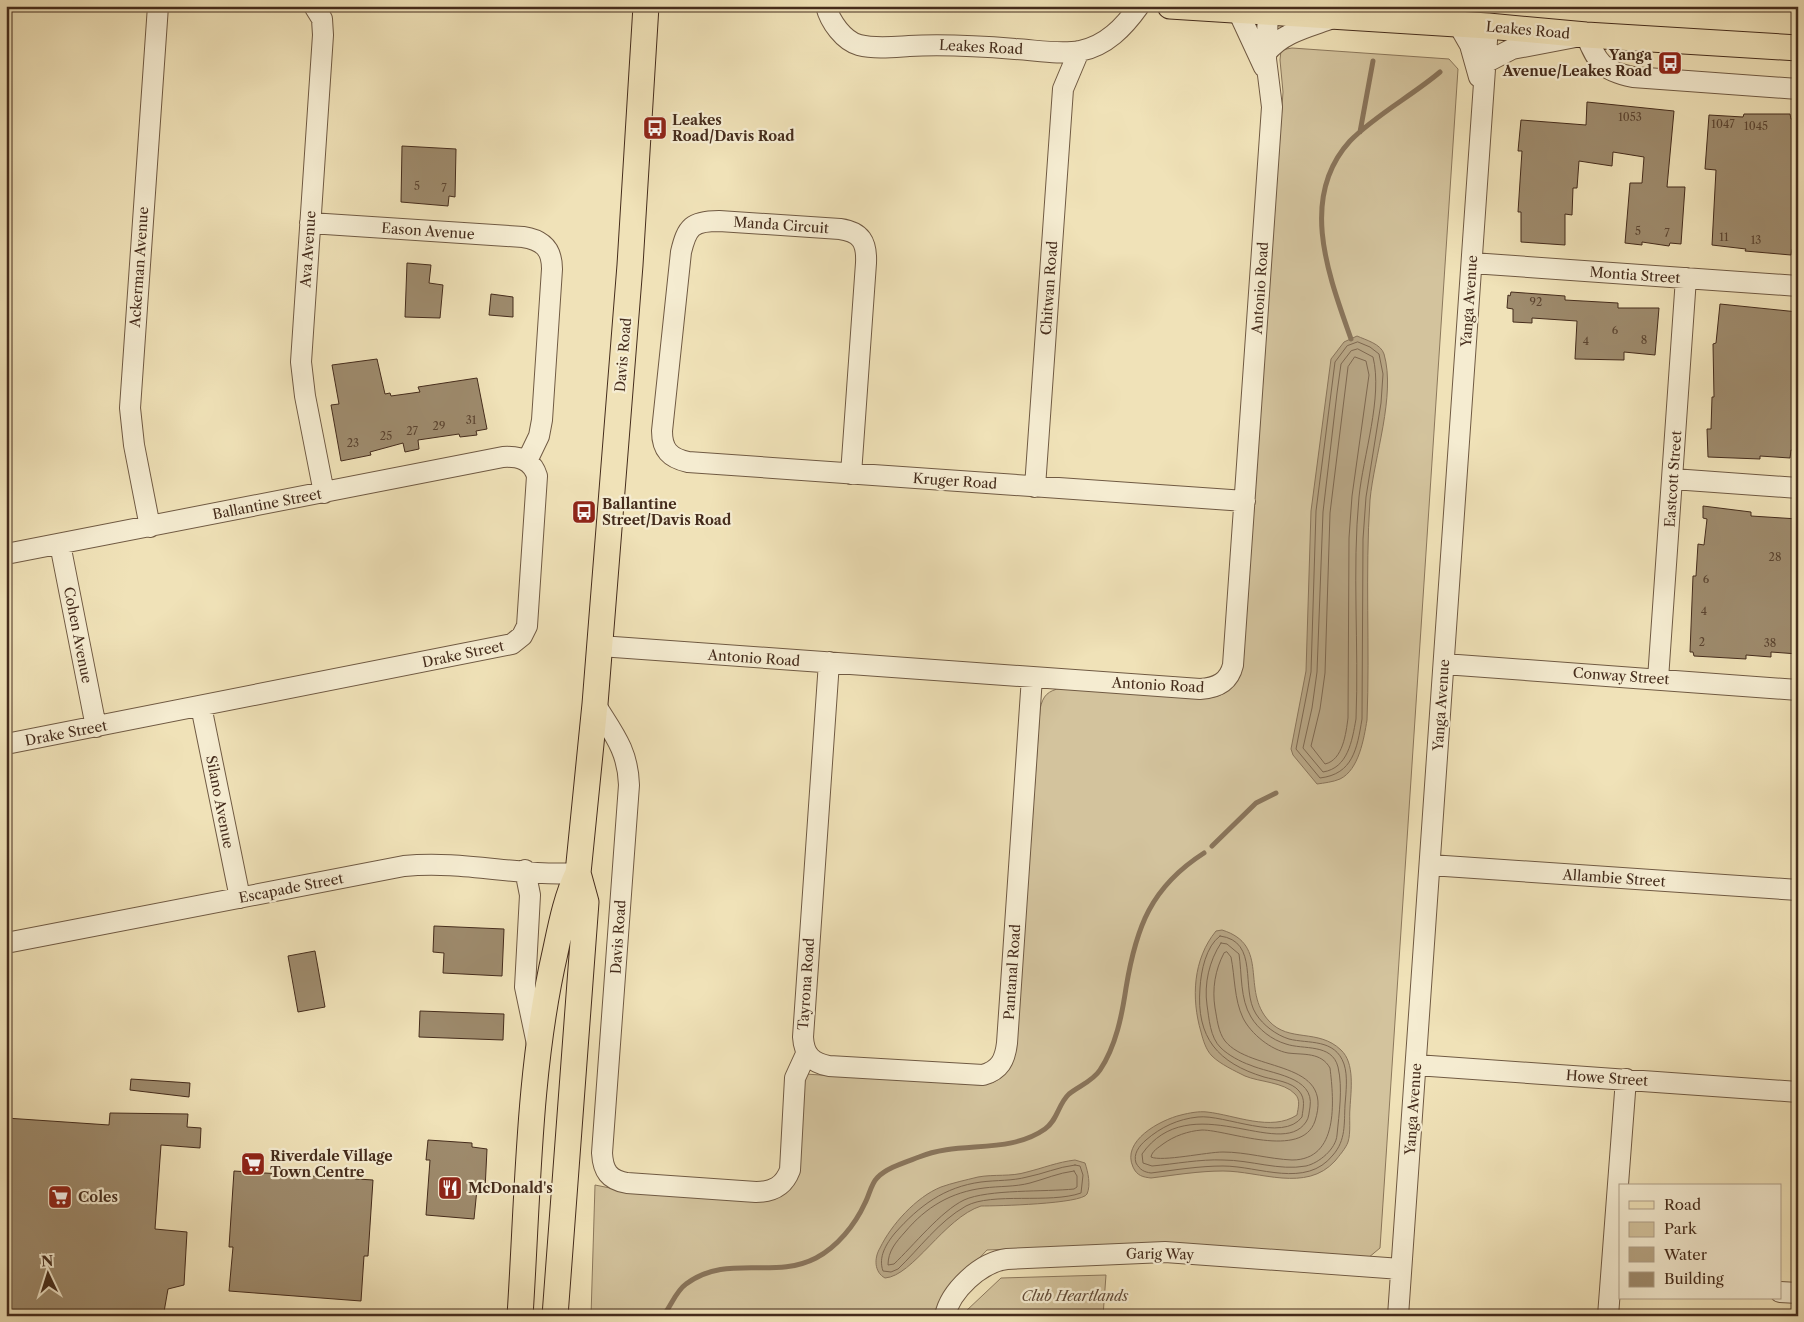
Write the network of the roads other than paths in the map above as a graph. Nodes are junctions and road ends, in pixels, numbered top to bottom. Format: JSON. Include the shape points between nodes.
{"nodes":[{"id":1,"x":158,"y":6,"type":"edge"},
{"id":2,"x":314,"y":6,"type":"edge"},
{"id":3,"x":646,"y":6,"type":"edge"},
{"id":4,"x":826,"y":6,"type":"edge"},
{"id":5,"x":1139,"y":6,"type":"edge"},
{"id":6,"x":1170,"y":6,"type":"edge"},
{"id":7,"x":1238,"y":11,"type":"junction"},
{"id":8,"x":1268,"y":13,"type":"junction"},
{"id":9,"x":1335,"y":18,"type":"junction"},
{"id":10,"x":1458,"y":24,"type":"junction"},
{"id":11,"x":1488,"y":26,"type":"junction"},
{"id":12,"x":1586,"y":35,"type":"junction"},
{"id":13,"x":1798,"y":48,"type":"edge"},
{"id":14,"x":1045,"y":51,"type":"junction"},
{"id":15,"x":1079,"y":52,"type":"junction"},
{"id":16,"x":1266,"y":53,"type":"junction"},
{"id":17,"x":1485,"y":63,"type":"junction"},
{"id":18,"x":1267,"y":73,"type":"junction"},
{"id":19,"x":1063,"y":89,"type":"junction"},
{"id":20,"x":1798,"y":89,"type":"edge"},
{"id":21,"x":1483,"y":93,"type":"junction"},
{"id":22,"x":310,"y":223,"type":"junction"},
{"id":23,"x":1472,"y":263,"type":"junction"},
{"id":24,"x":1686,"y":278,"type":"junction"},
{"id":25,"x":1798,"y":286,"type":"edge"},
{"id":26,"x":667,"y":452,"type":"joint"},
{"id":27,"x":527,"y":462,"type":"junction"},
{"id":28,"x":852,"y":474,"type":"junction"},
{"id":29,"x":1673,"y":479,"type":"junction"},
{"id":30,"x":1035,"y":487,"type":"junction"},
{"id":31,"x":1798,"y":488,"type":"edge"},
{"id":32,"x":324,"y":493,"type":"junction"},
{"id":33,"x":1245,"y":501,"type":"junction"},
{"id":34,"x":150,"y":527,"type":"junction"},
{"id":35,"x":60,"y":544,"type":"junction"},
{"id":36,"x":6,"y":554,"type":"edge"},
{"id":37,"x":600,"y":646,"type":"junction"},
{"id":38,"x":828,"y":662,"type":"junction"},
{"id":39,"x":1444,"y":664,"type":"junction"},
{"id":40,"x":1032,"y":677,"type":"junction"},
{"id":41,"x":1658,"y":679,"type":"junction"},
{"id":42,"x":1798,"y":690,"type":"edge"},
{"id":43,"x":595,"y":704,"type":"junction"},
{"id":44,"x":201,"y":706,"type":"junction"},
{"id":45,"x":96,"y":727,"type":"junction"},
{"id":46,"x":6,"y":744,"type":"edge"},
{"id":47,"x":1430,"y":865,"type":"junction"},
{"id":48,"x":525,"y":870,"type":"junction"},
{"id":49,"x":578,"y":873,"type":"junction"},
{"id":50,"x":1798,"y":890,"type":"edge"},
{"id":51,"x":240,"y":898,"type":"junction"},
{"id":52,"x":6,"y":943,"type":"edge"},
{"id":53,"x":538,"y":1048,"type":"junction"},
{"id":54,"x":806,"y":1054,"type":"junction"},
{"id":55,"x":1416,"y":1064,"type":"junction"},
{"id":56,"x":1626,"y":1079,"type":"junction"},
{"id":57,"x":1798,"y":1092,"type":"edge"},
{"id":58,"x":1621,"y":1184,"type":"edge"},
{"id":59,"x":1619,"y":1220,"type":"edge"},
{"id":60,"x":1402,"y":1269,"type":"junction"},
{"id":61,"x":1616,"y":1280,"type":"edge"},
{"id":62,"x":1782,"y":1292,"type":"edge"},
{"id":63,"x":1798,"y":1293,"type":"edge"},
{"id":64,"x":520,"y":1316,"type":"edge"},
{"id":65,"x":555,"y":1316,"type":"edge"},
{"id":66,"x":945,"y":1316,"type":"edge"},
{"id":67,"x":1398,"y":1316,"type":"edge"},
{"id":68,"x":1608,"y":1316,"type":"edge"}],
"edges":[{"from":1,"to":34,"type":"street","name":"Ackerman Avenue","via":[[130,408]]},
{"from":2,"to":22,"type":"street","name":"Ava Avenue","via":[[323,25]]},
{"from":3,"to":37,"type":"main road","name":"Davis Road","via":[[630,265]]},
{"from":4,"to":14,"type":"street","name":"Leakes Road","via":[[839,30],[859,45],[959,44]]},
{"from":5,"to":15,"type":"street","name":"Leakes Road","via":[[1115,34]]},
{"from":6,"to":7,"type":"main road","name":"Leakes Road"},
{"from":7,"to":8,"type":"main road","name":"Leakes Road"},
{"from":7,"to":18,"type":"street","name":"Antonio Road"},
{"from":8,"to":9,"type":"main road","name":"Leakes Road"},
{"from":8,"to":16,"type":"street","name":"Antonio Road"},
{"from":9,"to":10,"type":"main road","name":"Leakes Road"},
{"from":9,"to":16,"type":"street","via":[[1292,32]]},
{"from":10,"to":11,"type":"main road","name":"Leakes Road"},
{"from":10,"to":21,"type":"street","name":"Yanga Avenue","via":[[1470,45]]},
{"from":11,"to":12,"type":"main road","name":"Leakes Road"},
{"from":11,"to":17,"type":"street","name":"Yanga Avenue"},
{"from":12,"to":13,"type":"main road","name":"Leakes Road"},
{"from":12,"to":17,"type":"street","via":[[1512,49]]},
{"from":12,"to":20,"type":"street","name":"Leakes Road","via":[[1598,60],[1613,73]]},
{"from":14,"to":15,"type":"street","name":"Leakes Road"},
{"from":14,"to":19,"type":"street","name":"Chitwan Road","via":[[1057,70]]},
{"from":15,"to":19,"type":"street","name":"Chitwan Road"},
{"from":16,"to":18,"type":"street","name":"Antonio Road"},
{"from":17,"to":21,"type":"street","name":"Yanga Avenue"},
{"from":18,"to":33,"type":"street","name":"Antonio Road","via":[[1272,107]]},
{"from":19,"to":30,"type":"street","name":"Chitwan Road"},
{"from":21,"to":23,"type":"street","name":"Yanga Avenue"},
{"from":22,"to":27,"type":"street","name":"Eason Avenue","via":[[523,237],[544,244],[551,256],[552,269],[542,420],[539,436]]},
{"from":22,"to":32,"type":"street","name":"Ava Avenue","via":[[301,362]]},
{"from":23,"to":24,"type":"street","name":"Montia Street"},
{"from":23,"to":39,"type":"street","name":"Yanga Avenue"},
{"from":24,"to":25,"type":"street","name":"Montia Street"},
{"from":24,"to":29,"type":"street","name":"Eastcott Street"},
{"from":26,"to":28,"type":"street","name":"Kruger Road","via":[[677,460],[688,462]]},
{"from":26,"to":28,"type":"street","name":"Manda Circuit","via":[[662,425],[681,252],[688,230],[699,222],[718,220],[840,229],[856,233],[864,241],[866,252]]},
{"from":27,"to":32,"type":"street","name":"Ballantine Street","via":[[516,457],[503,457]]},
{"from":27,"to":44,"type":"street","name":"Drake Street","via":[[536,472],[538,482],[527,626],[517,641],[498,648]]},
{"from":28,"to":30,"type":"street","name":"Kruger Road"},
{"from":29,"to":31,"type":"street"},
{"from":29,"to":41,"type":"street","name":"Eastcott Street"},
{"from":30,"to":33,"type":"street","name":"Kruger Road"},
{"from":32,"to":34,"type":"street","name":"Ballantine Street"},
{"from":33,"to":40,"type":"street","name":"Antonio Road","via":[[1233,665],[1218,687],[1200,689]]},
{"from":34,"to":35,"type":"street","name":"Ballantine Street"},
{"from":35,"to":36,"type":"street","name":"Ballantine Street"},
{"from":35,"to":45,"type":"street","name":"Cohen Avenue"},
{"from":37,"to":38,"type":"street","name":"Antonio Road"},
{"from":37,"to":43,"type":"main road","name":"Davis Road"},
{"from":38,"to":40,"type":"street","name":"Antonio Road"},
{"from":38,"to":54,"type":"street","name":"Tayrona Road","via":[[803,1037]]},
{"from":39,"to":41,"type":"street","name":"Conway Street"},
{"from":39,"to":47,"type":"street","name":"Yanga Avenue"},
{"from":40,"to":54,"type":"street","name":"Pantanal Road","via":[[1007,1043],[1002,1063],[990,1073],[973,1076],[830,1066],[815,1062]]},
{"from":41,"to":42,"type":"street","name":"Conway Street"},
{"from":43,"to":49,"type":"main road","name":"Davis Road"},
{"from":43,"to":54,"type":"street","name":"Davis Road","via":[[621,745],[628,768],[602,1153],[604,1170],[610,1177],[627,1183],[756,1192],[775,1189],[786,1180],[790,1170],[795,1078]]},
{"from":44,"to":45,"type":"street","name":"Drake Street"},
{"from":44,"to":51,"type":"street","name":"Silano Avenue"},
{"from":45,"to":46,"type":"street","name":"Drake Street"},
{"from":47,"to":50,"type":"street","name":"Allambie Street"},
{"from":47,"to":55,"type":"street","name":"Yanga Avenue"},
{"from":48,"to":49,"type":"street","name":"Escapade Street"},
{"from":48,"to":51,"type":"street","name":"Escapade Street","via":[[426,864]]},
{"from":48,"to":53,"type":"street","via":[[530,895],[526,987]]},
{"from":49,"to":53,"type":"main road","name":"Davis Road","via":[[569,893],[553,962]]},
{"from":49,"to":65,"type":"main road","name":"Davis Road","via":[[586,902]]},
{"from":51,"to":52,"type":"street","name":"Escapade Street"},
{"from":53,"to":64,"type":"main road","name":"Davis Road"},
{"from":55,"to":56,"type":"street","name":"Howe Street"},
{"from":55,"to":60,"type":"street","name":"Yanga Avenue"},
{"from":56,"to":57,"type":"street","name":"Howe Street"},
{"from":56,"to":58,"type":"street"},
{"from":59,"to":61,"type":"street"},
{"from":60,"to":66,"type":"street","name":"Garig Way","via":[[1165,1252],[1007,1259],[992,1262],[962,1287],[950,1299]]},
{"from":60,"to":67,"type":"street","name":"Yanga Avenue"},
{"from":61,"to":68,"type":"street"},
{"from":62,"to":63,"type":"street"}]}
